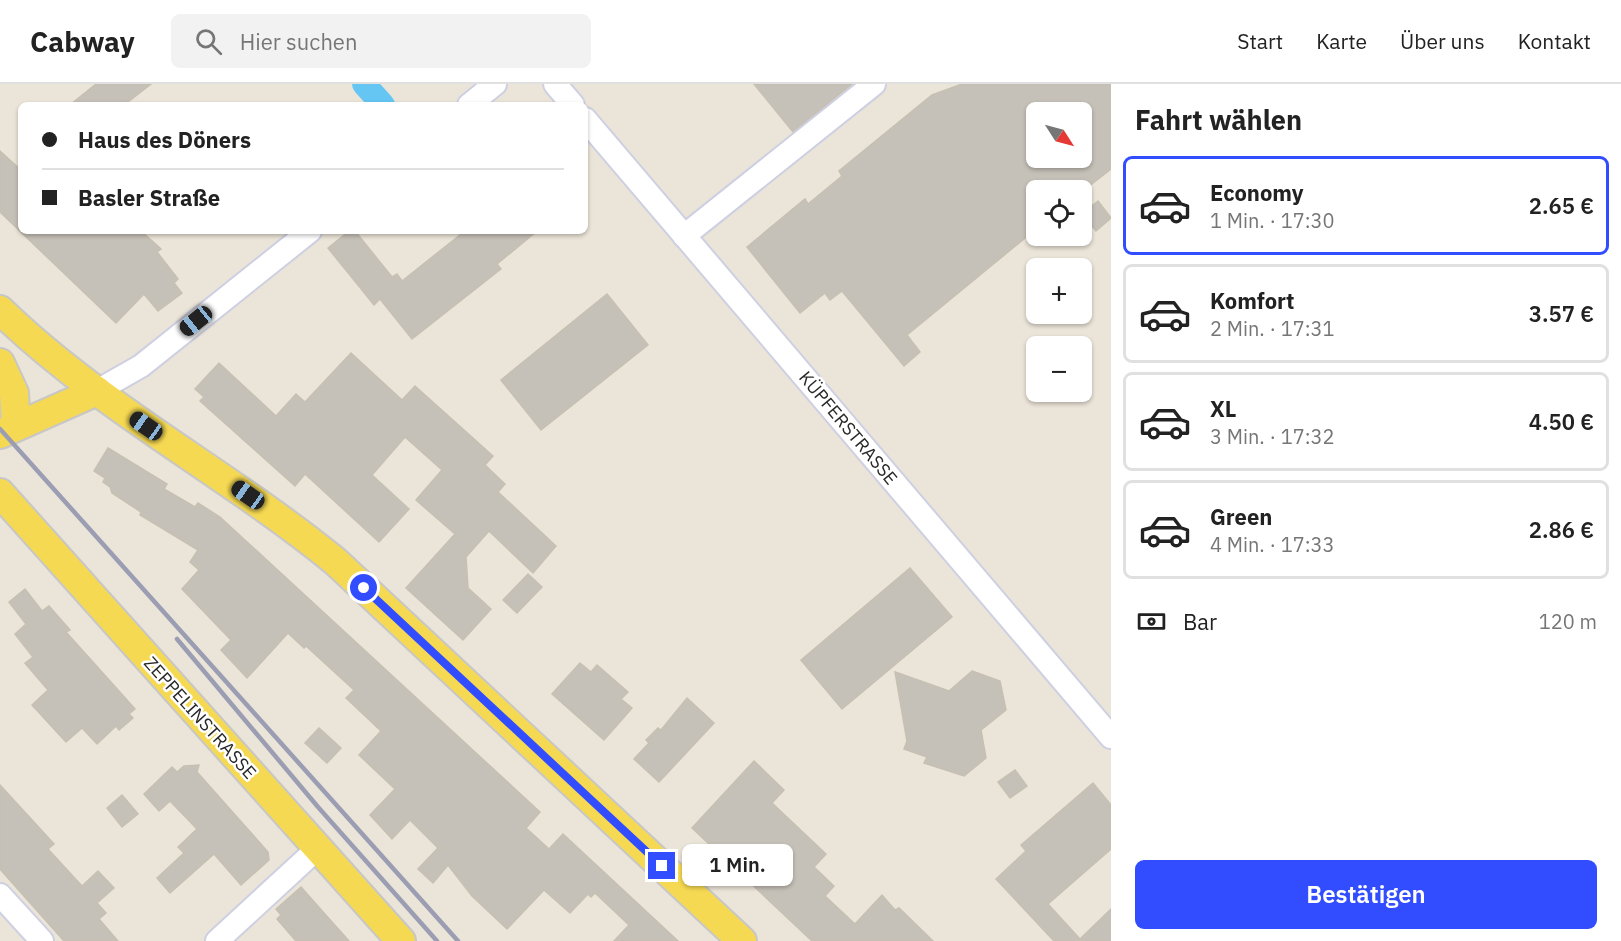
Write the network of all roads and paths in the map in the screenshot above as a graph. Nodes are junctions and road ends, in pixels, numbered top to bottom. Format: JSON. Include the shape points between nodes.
{"nodes":[{"id":1,"x":495,"y":84,"type":"edge"},
{"id":2,"x":555,"y":84,"type":"edge"},
{"id":3,"x":874,"y":84,"type":"edge"},
{"id":4,"x":472,"y":102,"type":"edge"},
{"id":5,"x":570,"y":102,"type":"edge"},
{"id":6,"x":588,"y":123,"type":"edge"},
{"id":7,"x":306,"y":234,"type":"edge"},
{"id":8,"x":684,"y":236,"type":"junction"},
{"id":9,"x":0,"y":310,"type":"edge"},
{"id":10,"x":0,"y":363,"type":"edge"},
{"id":11,"x":97,"y":391,"type":"junction"},
{"id":12,"x":8,"y":430,"type":"edge"},
{"id":13,"x":0,"y":493,"type":"edge"},
{"id":14,"x":1111,"y":737,"type":"edge"},
{"id":15,"x":317,"y":849,"type":"junction"},
{"id":16,"x":0,"y":895,"type":"edge"},
{"id":17,"x":42,"y":941,"type":"edge"},
{"id":18,"x":218,"y":941,"type":"edge"},
{"id":19,"x":401,"y":941,"type":"edge"},
{"id":20,"x":742,"y":941,"type":"edge"}],
"edges":[{"from":1,"to":4,"type":"street"},
{"from":2,"to":5,"type":"street"},
{"from":3,"to":8,"type":"street"},
{"from":6,"to":8,"type":"street","name":"KÜPFERSTRASSE"},
{"from":7,"to":11,"type":"street","via":[[141,366]]},
{"from":8,"to":14,"type":"street","name":"KÜPFERSTRASSE"},
{"from":9,"to":11,"type":"main road","via":[[42,349]]},
{"from":10,"to":12,"type":"main road","via":[[14,393]]},
{"from":11,"to":12,"type":"main road"},
{"from":11,"to":20,"type":"main road","via":[[335,561]]},
{"from":13,"to":15,"type":"main road","name":"ZEPPELINSTRASSE"},
{"from":15,"to":18,"type":"street"},
{"from":15,"to":19,"type":"main road","name":"ZEPPELINSTRASSE"},
{"from":16,"to":17,"type":"street"}]}
